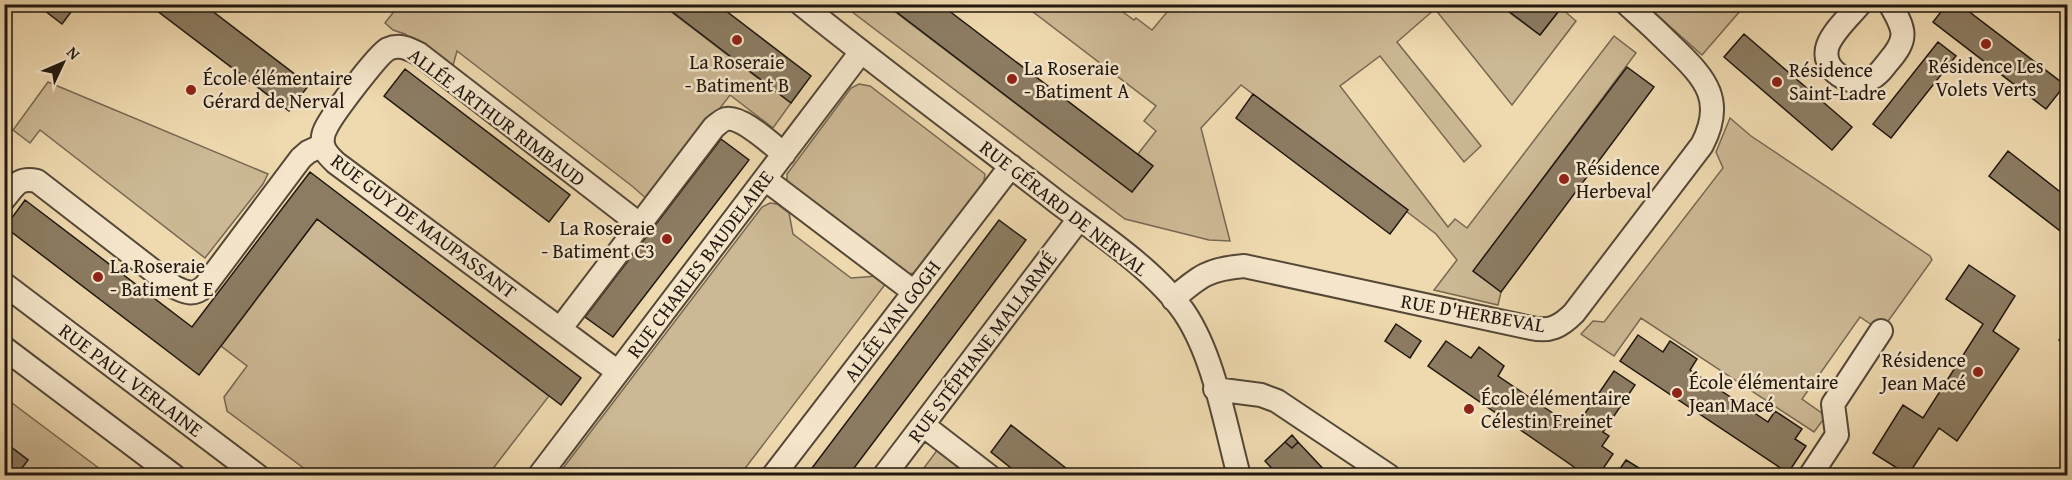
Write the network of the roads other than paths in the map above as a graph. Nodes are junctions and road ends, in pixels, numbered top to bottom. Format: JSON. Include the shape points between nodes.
{"nodes":[{"id":1,"x":801,"y":4,"type":"edge"},
{"id":2,"x":1627,"y":4,"type":"edge"},
{"id":3,"x":1860,"y":4,"type":"edge"},
{"id":4,"x":1890,"y":4,"type":"edge"},
{"id":5,"x":861,"y":52,"type":"junction"},
{"id":6,"x":323,"y":145,"type":"junction"},
{"id":7,"x":784,"y":154,"type":"junction"},
{"id":8,"x":1011,"y":166,"type":"junction"},
{"id":9,"x":765,"y":179,"type":"junction"},
{"id":10,"x":4,"y":199,"type":"edge"},
{"id":11,"x":1079,"y":219,"type":"junction"},
{"id":12,"x":639,"y":224,"type":"junction"},
{"id":13,"x":4,"y":284,"type":"edge"},
{"id":14,"x":914,"y":292,"type":"junction"},
{"id":15,"x":1173,"y":299,"type":"junction"},
{"id":16,"x":560,"y":329,"type":"junction"},
{"id":17,"x":1881,"y":331,"type":"dead end"},
{"id":18,"x":4,"y":348,"type":"edge"},
{"id":19,"x":618,"y":372,"type":"junction"},
{"id":20,"x":1215,"y":389,"type":"junction"},
{"id":21,"x":923,"y":426,"type":"junction"},
{"id":22,"x":174,"y":476,"type":"edge"},
{"id":23,"x":258,"y":476,"type":"edge"},
{"id":24,"x":538,"y":476,"type":"edge"},
{"id":25,"x":773,"y":476,"type":"edge"},
{"id":26,"x":884,"y":476,"type":"edge"},
{"id":27,"x":989,"y":476,"type":"edge"},
{"id":28,"x":1239,"y":476,"type":"edge"},
{"id":29,"x":1389,"y":476,"type":"edge"},
{"id":30,"x":1810,"y":476,"type":"edge"}],
"edges":[{"from":1,"to":5,"type":"street","name":"RUE GÉRARD DE NERVAL"},
{"from":2,"to":15,"type":"street","name":"RUE D'HERBEVAL","via":[[1704,80],[1712,99],[1712,122],[1702,145],[1574,313],[1559,326],[1531,328],[1244,266],[1221,268],[1199,277]]},
{"from":3,"to":4,"type":"street","via":[[1834,35],[1827,50],[1833,71],[1856,82],[1878,74],[1900,46],[1902,29]]},
{"from":5,"to":7,"type":"street","name":"RUE CHARLES BAUDELAIRE"},
{"from":5,"to":8,"type":"street","name":"RUE GÉRARD DE NERVAL"},
{"from":6,"to":10,"type":"street","name":"RUE GUY DE MAUPASSANT","via":[[301,158],[205,286],[191,294],[174,287],[37,181],[21,181]]},
{"from":6,"to":12,"type":"street","name":"ALLÉE ARTHUR RIMBAUD","via":[[323,136],[334,115],[382,53],[398,46],[408,48]]},
{"from":6,"to":16,"type":"street","name":"RUE GUY DE MAUPASSANT","via":[[336,163]]},
{"from":7,"to":9,"type":"street","name":"RUE CHARLES BAUDELAIRE"},
{"from":7,"to":12,"type":"street","via":[[743,123],[735,119],[721,122]]},
{"from":8,"to":11,"type":"street","name":"RUE GÉRARD DE NERVAL"},
{"from":8,"to":14,"type":"street","name":"ALLÉE VAN GOGH"},
{"from":9,"to":14,"type":"street"},
{"from":9,"to":19,"type":"street","name":"RUE CHARLES BAUDELAIRE"},
{"from":11,"to":15,"type":"street","name":"RUE GÉRARD DE NERVAL","via":[[1136,263]]},
{"from":11,"to":21,"type":"street","name":"RUE STÉPHANE MALLARMÉ"},
{"from":12,"to":16,"type":"street"},
{"from":13,"to":23,"type":"street","name":"RUE PAUL VERLAINE"},
{"from":14,"to":25,"type":"street","name":"ALLÉE VAN GOGH"},
{"from":15,"to":20,"type":"street","name":"RUE GÉRARD DE NERVAL","via":[[1199,337]]},
{"from":16,"to":19,"type":"street","name":"RUE GUY DE MAUPASSANT"},
{"from":17,"to":30,"type":"street","via":[[1833,404],[1837,435]]},
{"from":18,"to":22,"type":"street"},
{"from":19,"to":24,"type":"street","name":"RUE CHARLES BAUDELAIRE"},
{"from":20,"to":28,"type":"street","name":"RUE GÉRARD DE NERVAL"},
{"from":20,"to":29,"type":"street","via":[[1277,401]]},
{"from":21,"to":26,"type":"street","name":"RUE STÉPHANE MALLARMÉ"},
{"from":21,"to":27,"type":"street"}]}
